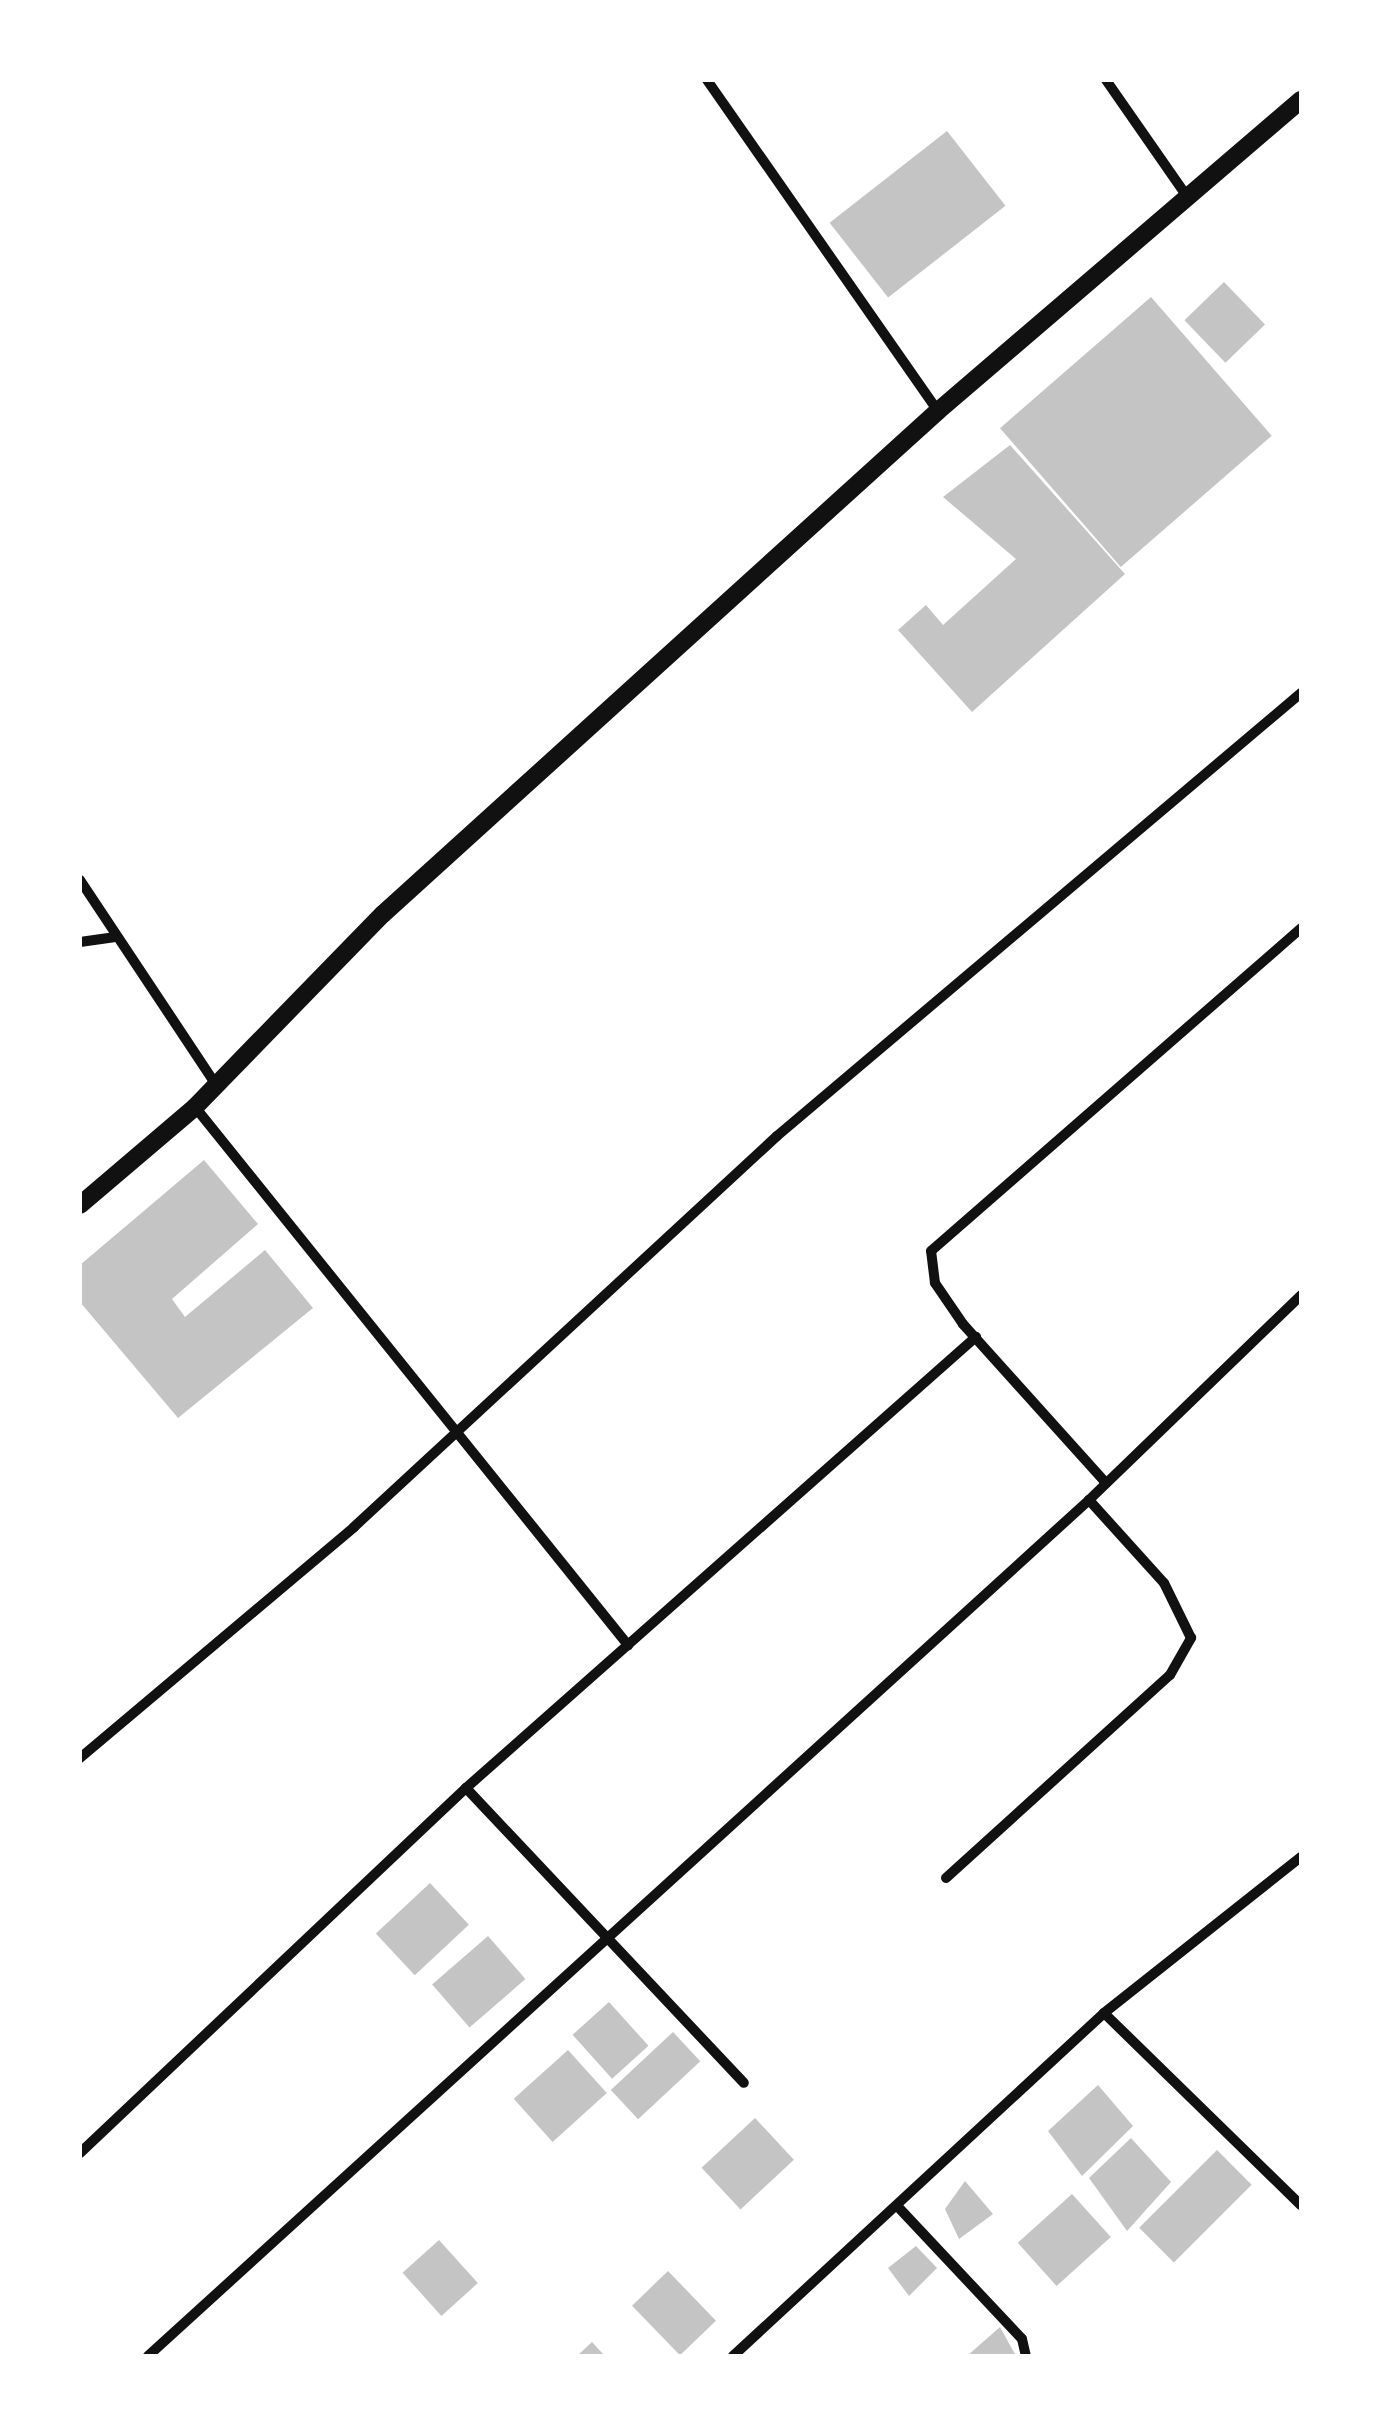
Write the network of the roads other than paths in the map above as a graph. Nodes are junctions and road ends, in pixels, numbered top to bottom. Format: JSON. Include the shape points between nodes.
{"nodes":[{"id":1,"x":707,"y":80,"type":"edge"},
{"id":2,"x":1106,"y":80,"type":"edge"},
{"id":3,"x":1298,"y":108,"type":"edge"},
{"id":4,"x":1186,"y":195,"type":"junction"},
{"id":5,"x":938,"y":411,"type":"junction"},
{"id":6,"x":1301,"y":693,"type":"edge"},
{"id":7,"x":80,"y":880,"type":"edge"},
{"id":8,"x":1301,"y":928,"type":"edge"},
{"id":9,"x":114,"y":937,"type":"junction"},
{"id":10,"x":80,"y":942,"type":"edge"},
{"id":11,"x":216,"y":1085,"type":"junction"},
{"id":12,"x":195,"y":1107,"type":"junction"},
{"id":13,"x":80,"y":1205,"type":"edge"},
{"id":14,"x":1301,"y":1295,"type":"edge"},
{"id":15,"x":976,"y":1337,"type":"junction"},
{"id":16,"x":452,"y":1434,"type":"junction"},
{"id":17,"x":1106,"y":1483,"type":"junction"},
{"id":18,"x":1089,"y":1500,"type":"junction"},
{"id":19,"x":628,"y":1645,"type":"junction"},
{"id":20,"x":80,"y":1758,"type":"edge"},
{"id":21,"x":466,"y":1788,"type":"junction"},
{"id":22,"x":1301,"y":1857,"type":"edge"},
{"id":23,"x":946,"y":1878,"type":"dead end"},
{"id":24,"x":611,"y":1937,"type":"junction"},
{"id":25,"x":1104,"y":2013,"type":"junction"},
{"id":26,"x":744,"y":2083,"type":"dead end"},
{"id":27,"x":80,"y":2152,"type":"edge"},
{"id":28,"x":1301,"y":2205,"type":"edge"},
{"id":29,"x":900,"y":2209,"type":"junction"},
{"id":30,"x":148,"y":2356,"type":"edge"},
{"id":31,"x":733,"y":2356,"type":"edge"},
{"id":32,"x":1026,"y":2356,"type":"edge"}],
"edges":[{"from":1,"to":5,"type":"street"},
{"from":2,"to":4,"type":"street"},
{"from":3,"to":4,"type":"street"},
{"from":4,"to":5,"type":"street"},
{"from":5,"to":11,"type":"street","via":[[382,914]]},
{"from":6,"to":16,"type":"street","via":[[776,1136]]},
{"from":7,"to":9,"type":"street"},
{"from":8,"to":15,"type":"street","via":[[937,1238],[936,1283]]},
{"from":9,"to":10,"type":"street"},
{"from":9,"to":11,"type":"street"},
{"from":11,"to":12,"type":"street"},
{"from":12,"to":13,"type":"street"},
{"from":12,"to":16,"type":"street"},
{"from":14,"to":17,"type":"street"},
{"from":15,"to":17,"type":"street"},
{"from":15,"to":19,"type":"street"},
{"from":16,"to":19,"type":"street"},
{"from":16,"to":20,"type":"street"},
{"from":17,"to":18,"type":"street"},
{"from":18,"to":23,"type":"street","via":[[1164,1583],[1191,1638],[1170,1675]]},
{"from":18,"to":24,"type":"street"},
{"from":19,"to":21,"type":"street"},
{"from":21,"to":24,"type":"street"},
{"from":21,"to":27,"type":"street"},
{"from":22,"to":25,"type":"street"},
{"from":24,"to":26,"type":"street"},
{"from":24,"to":30,"type":"street"},
{"from":25,"to":28,"type":"street"},
{"from":25,"to":29,"type":"street"},
{"from":29,"to":31,"type":"street"},
{"from":29,"to":32,"type":"street","via":[[1022,2338]]}]}
